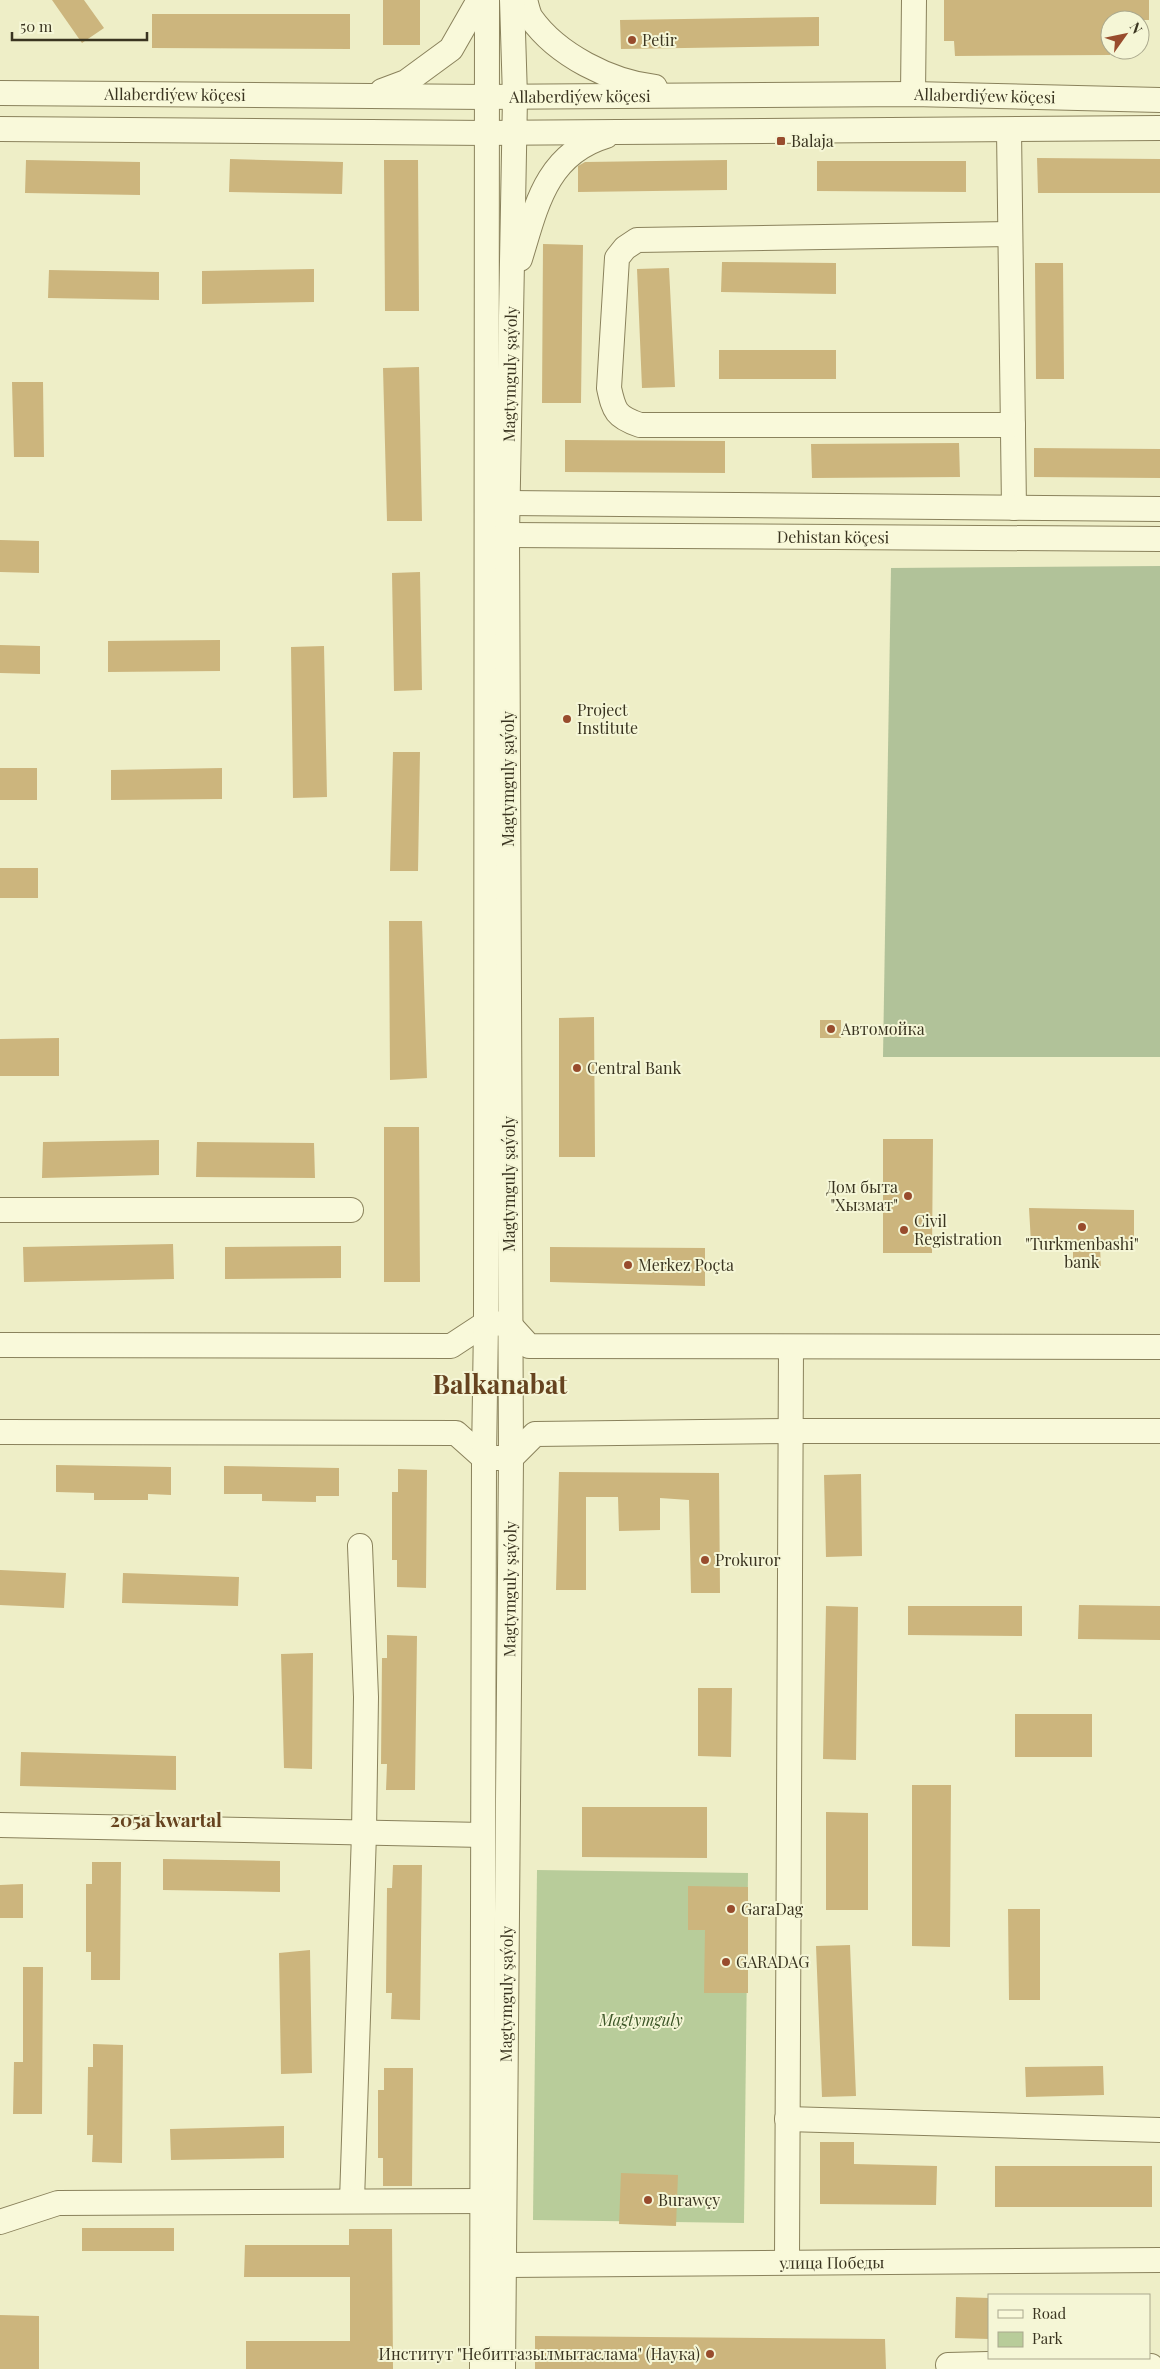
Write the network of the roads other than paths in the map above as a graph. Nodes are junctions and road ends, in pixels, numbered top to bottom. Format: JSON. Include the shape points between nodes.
{"nodes":[{"id":1,"x":479,"y":0,"type":"edge"},
{"id":2,"x":487,"y":0,"type":"edge"},
{"id":3,"x":512,"y":0,"type":"edge"},
{"id":4,"x":525,"y":0,"type":"edge"},
{"id":5,"x":914,"y":0,"type":"edge"},
{"id":6,"x":0,"y":93,"type":"edge"},
{"id":7,"x":913,"y":94,"type":"junction"},
{"id":8,"x":721,"y":95,"type":"junction"},
{"id":9,"x":370,"y":96,"type":"junction"},
{"id":10,"x":486,"y":97,"type":"junction"},
{"id":11,"x":515,"y":97,"type":"junction"},
{"id":12,"x":1160,"y":100,"type":"edge"},
{"id":13,"x":1160,"y":128,"type":"edge"},
{"id":14,"x":0,"y":129,"type":"edge"},
{"id":15,"x":1009,"y":130,"type":"junction"},
{"id":16,"x":514,"y":132,"type":"junction"},
{"id":17,"x":622,"y":132,"type":"junction"},
{"id":18,"x":487,"y":133,"type":"junction"},
{"id":19,"x":1010,"y":234,"type":"junction"},
{"id":20,"x":512,"y":308,"type":"junction"},
{"id":21,"x":1013,"y":425,"type":"junction"},
{"id":22,"x":507,"y":503,"type":"junction"},
{"id":23,"x":1014,"y":508,"type":"junction"},
{"id":24,"x":1160,"y":509,"type":"edge"},
{"id":25,"x":507,"y":535,"type":"junction"},
{"id":26,"x":1160,"y":539,"type":"edge"},
{"id":27,"x":0,"y":1210,"type":"edge"},
{"id":28,"x":350,"y":1210,"type":"dead end"},
{"id":29,"x":498,"y":1323,"type":"junction"},
{"id":30,"x":0,"y":1345,"type":"edge"},
{"id":31,"x":1160,"y":1346,"type":"edge"},
{"id":32,"x":791,"y":1347,"type":"junction"},
{"id":33,"x":790,"y":1431,"type":"junction"},
{"id":34,"x":1160,"y":1431,"type":"edge"},
{"id":35,"x":0,"y":1432,"type":"edge"},
{"id":36,"x":484,"y":1458,"type":"junction"},
{"id":37,"x":510,"y":1458,"type":"junction"},
{"id":38,"x":360,"y":1546,"type":"dead end"},
{"id":39,"x":0,"y":1825,"type":"edge"},
{"id":40,"x":364,"y":1833,"type":"junction"},
{"id":41,"x":483,"y":1835,"type":"junction"},
{"id":42,"x":787,"y":2119,"type":"junction"},
{"id":43,"x":1160,"y":2130,"type":"edge"},
{"id":44,"x":482,"y":2200,"type":"junction"},
{"id":45,"x":352,"y":2201,"type":"junction"},
{"id":46,"x":0,"y":2222,"type":"edge"},
{"id":47,"x":1160,"y":2260,"type":"edge"},
{"id":48,"x":786,"y":2262,"type":"junction"},
{"id":49,"x":503,"y":2265,"type":"junction"},
{"id":50,"x":948,"y":2365,"type":"dead end"},
{"id":51,"x":1027,"y":2366,"type":"edge"},
{"id":52,"x":482,"y":2369,"type":"edge"},
{"id":53,"x":503,"y":2369,"type":"edge"},
{"id":54,"x":1151,"y":2369,"type":"edge"}],
"edges":[{"from":1,"to":9,"type":"street","via":[[450,48],[406,82]]},
{"from":2,"to":10,"type":"street","name":"Magtymguly şaýoly"},
{"from":3,"to":11,"type":"street","name":"Magtymguly şaýoly"},
{"from":4,"to":8,"type":"street","via":[[530,17],[550,39],[591,66],[639,85]]},
{"from":5,"to":7,"type":"street"},
{"from":6,"to":9,"type":"street","name":"Allaberdiýew köçesi"},
{"from":7,"to":8,"type":"street","name":"Allaberdiýew köçesi"},
{"from":7,"to":12,"type":"street","name":"Allaberdiýew köçesi"},
{"from":8,"to":11,"type":"street","name":"Allaberdiýew köçesi"},
{"from":9,"to":10,"type":"street","name":"Allaberdiýew köçesi"},
{"from":10,"to":11,"type":"street","name":"Allaberdiýew köçesi"},
{"from":10,"to":18,"type":"street","name":"Magtymguly şaýoly"},
{"from":11,"to":16,"type":"street","name":"Magtymguly şaýoly"},
{"from":13,"to":15,"type":"street","name":"Allaberdiýew köçesi"},
{"from":14,"to":18,"type":"street","name":"Allaberdiýew köçesi"},
{"from":15,"to":17,"type":"street","name":"Allaberdiýew köçesi"},
{"from":15,"to":19,"type":"street"},
{"from":16,"to":17,"type":"street","name":"Allaberdiýew köçesi"},
{"from":16,"to":18,"type":"street","name":"Allaberdiýew köçesi"},
{"from":16,"to":20,"type":"street","name":"Magtymguly şaýoly"},
{"from":17,"to":20,"type":"street","via":[[581,145],[544,187],[516,274]]},
{"from":18,"to":29,"type":"street","name":"Magtymguly şaýoly"},
{"from":19,"to":21,"type":"street"},
{"from":19,"to":21,"type":"street","via":[[638,240],[617,258],[609,388],[613,409],[626,420],[640,425]]},
{"from":20,"to":22,"type":"street","name":"Magtymguly şaýoly"},
{"from":21,"to":23,"type":"street"},
{"from":22,"to":23,"type":"street","name":"Dehistan köçesi"},
{"from":22,"to":25,"type":"street","name":"Magtymguly şaýoly"},
{"from":23,"to":24,"type":"street","name":"Dehistan köçesi"},
{"from":25,"to":26,"type":"street","name":"Dehistan köçesi"},
{"from":25,"to":29,"type":"street","name":"Magtymguly şaýoly"},
{"from":27,"to":28,"type":"street"},
{"from":29,"to":30,"type":"street","via":[[452,1346]]},
{"from":29,"to":32,"type":"street","via":[[529,1346]]},
{"from":29,"to":36,"type":"street","name":"Magtymguly şaýoly"},
{"from":29,"to":37,"type":"street","name":"Magtymguly şaýoly"},
{"from":31,"to":32,"type":"street"},
{"from":32,"to":33,"type":"street"},
{"from":33,"to":34,"type":"street"},
{"from":33,"to":37,"type":"street","via":[[535,1434]]},
{"from":33,"to":42,"type":"street"},
{"from":35,"to":36,"type":"street","via":[[456,1433]]},
{"from":36,"to":37,"type":"street"},
{"from":36,"to":41,"type":"street","name":"Magtymguly şaýoly"},
{"from":37,"to":49,"type":"street","name":"Magtymguly şaýoly"},
{"from":38,"to":40,"type":"street","via":[[366,1697]]},
{"from":39,"to":40,"type":"street"},
{"from":40,"to":41,"type":"street"},
{"from":40,"to":45,"type":"street"},
{"from":41,"to":44,"type":"street","name":"Magtymguly şaýoly"},
{"from":42,"to":43,"type":"street"},
{"from":42,"to":48,"type":"street"},
{"from":44,"to":45,"type":"street"},
{"from":44,"to":52,"type":"street","name":"Magtymguly şaýoly"},
{"from":45,"to":46,"type":"street","via":[[58,2203]]},
{"from":47,"to":48,"type":"street","name":"улица Победы"},
{"from":48,"to":49,"type":"street","name":"улица Победы"},
{"from":49,"to":53,"type":"street","name":"Magtymguly şaýoly"},
{"from":50,"to":51,"type":"street"},
{"from":51,"to":54,"type":"street","via":[[1151,2366]]}]}
